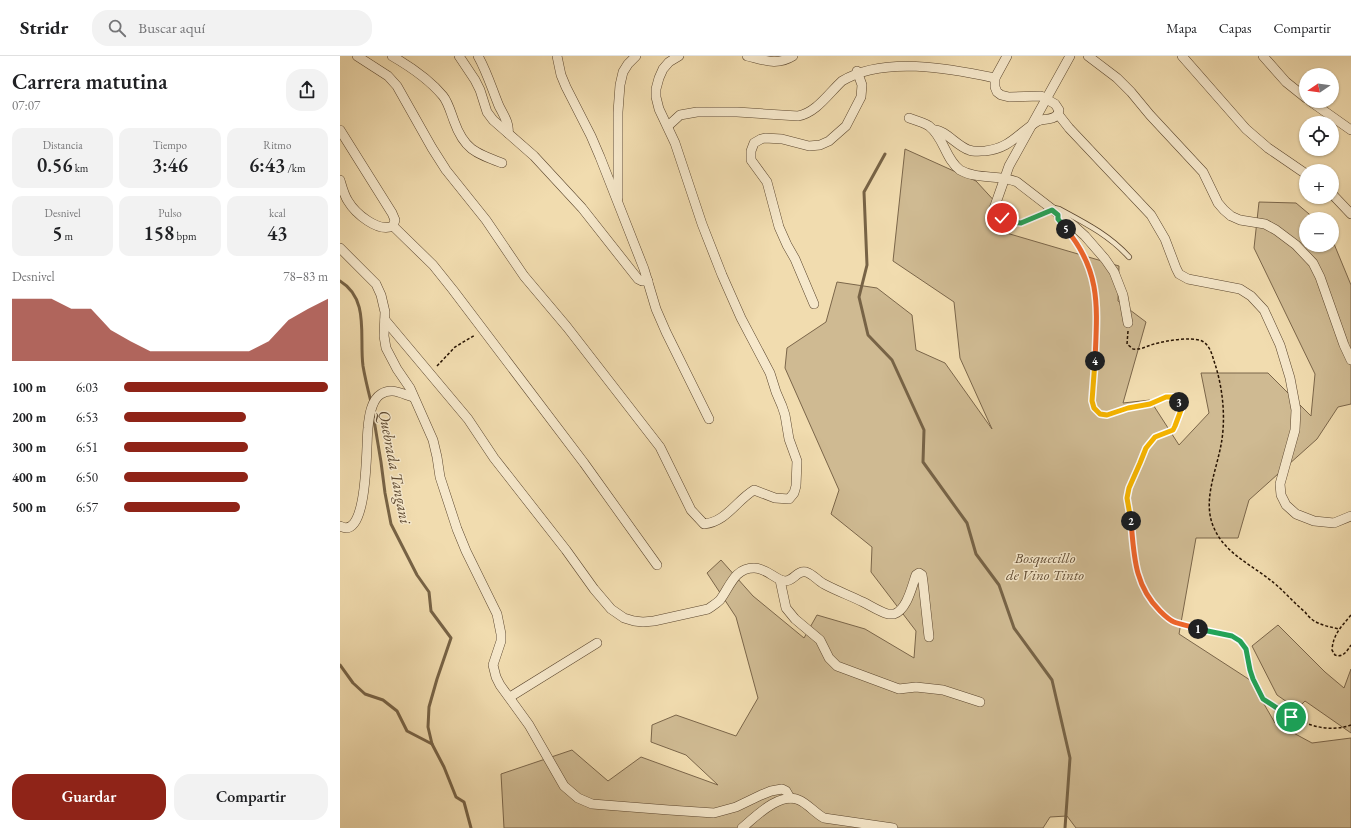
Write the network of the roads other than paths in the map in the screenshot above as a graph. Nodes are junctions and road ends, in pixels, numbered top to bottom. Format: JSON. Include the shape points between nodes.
{"nodes":[{"id":1,"x":357,"y":56,"type":"edge"},
{"id":2,"x":392,"y":56,"type":"edge"},
{"id":3,"x":459,"y":56,"type":"edge"},
{"id":4,"x":478,"y":56,"type":"edge"},
{"id":5,"x":557,"y":56,"type":"edge"},
{"id":6,"x":636,"y":56,"type":"edge"},
{"id":7,"x":679,"y":56,"type":"edge"},
{"id":8,"x":747,"y":56,"type":"edge"},
{"id":9,"x":793,"y":56,"type":"edge"},
{"id":10,"x":1007,"y":56,"type":"edge"},
{"id":11,"x":1070,"y":56,"type":"edge"},
{"id":12,"x":1088,"y":56,"type":"edge"},
{"id":13,"x":1182,"y":56,"type":"edge"},
{"id":14,"x":1264,"y":56,"type":"edge"},
{"id":15,"x":858,"y":71,"type":"junction"},
{"id":16,"x":995,"y":78,"type":"junction"},
{"id":17,"x":1299,"y":92,"type":"edge"},
{"id":18,"x":1047,"y":98,"type":"junction"},
{"id":19,"x":1320,"y":108,"type":"edge"},
{"id":20,"x":1058,"y":114,"type":"junction"},
{"id":21,"x":909,"y":118,"type":"dead end"},
{"id":22,"x":668,"y":126,"type":"junction"},
{"id":23,"x":1031,"y":127,"type":"junction"},
{"id":24,"x":340,"y":130,"type":"edge"},
{"id":25,"x":934,"y":130,"type":"junction"},
{"id":26,"x":1351,"y":130,"type":"edge"},
{"id":27,"x":508,"y":133,"type":"junction"},
{"id":28,"x":502,"y":163,"type":"dead end"},
{"id":29,"x":1299,"y":169,"type":"edge"},
{"id":30,"x":1005,"y":178,"type":"junction"},
{"id":31,"x":340,"y":180,"type":"edge"},
{"id":32,"x":616,"y":201,"type":"junction"},
{"id":33,"x":1339,"y":201,"type":"edge"},
{"id":34,"x":1052,"y":210,"type":"junction"},
{"id":35,"x":1351,"y":214,"type":"edge"},
{"id":36,"x":991,"y":217,"type":"dead end"},
{"id":37,"x":1002,"y":218,"type":"dead end"},
{"id":38,"x":393,"y":226,"type":"junction"},
{"id":39,"x":340,"y":248,"type":"edge"},
{"id":40,"x":1129,"y":257,"type":"dead end"},
{"id":41,"x":648,"y":281,"type":"junction"},
{"id":42,"x":814,"y":304,"type":"dead end"},
{"id":43,"x":385,"y":320,"type":"junction"},
{"id":44,"x":1128,"y":323,"type":"road end"},
{"id":45,"x":1351,"y":360,"type":"edge"},
{"id":46,"x":413,"y":397,"type":"junction"},
{"id":47,"x":709,"y":419,"type":"dead end"},
{"id":48,"x":1351,"y":516,"type":"edge"},
{"id":49,"x":340,"y":526,"type":"edge"},
{"id":50,"x":657,"y":565,"type":"dead end"},
{"id":51,"x":780,"y":580,"type":"junction"},
{"id":52,"x":929,"y":637,"type":"dead end"},
{"id":53,"x":597,"y":642,"type":"dead end"},
{"id":54,"x":510,"y":697,"type":"junction"},
{"id":55,"x":980,"y":702,"type":"dead end"},
{"id":56,"x":790,"y":798,"type":"junction"},
{"id":57,"x":742,"y":828,"type":"edge"},
{"id":58,"x":892,"y":828,"type":"edge"}],
"edges":[{"from":1,"to":22,"type":"street","via":[[388,76],[397,86],[446,170],[486,220],[524,276],[660,447],[691,510],[704,524],[721,519],[754,490],[775,498],[789,499],[796,486],[797,461],[789,439],[784,411],[770,373],[722,275]]},
{"from":2,"to":28,"type":"street","via":[[411,67],[444,96],[464,143],[474,151]]},
{"from":3,"to":27,"type":"street","via":[[475,80],[487,112]]},
{"from":4,"to":27,"type":"street","via":[[507,121]]},
{"from":5,"to":32,"type":"street","via":[[566,87],[591,136]]},
{"from":6,"to":32,"type":"street","via":[[623,72],[620,85]]},
{"from":7,"to":22,"type":"street","via":[[663,69],[656,89],[659,109]]},
{"from":8,"to":9,"type":"street","via":[[774,62]]},
{"from":10,"to":16,"type":"street"},
{"from":11,"to":18,"type":"street"},
{"from":12,"to":45,"type":"street","via":[[1131,92],[1203,172],[1224,210],[1240,220],[1265,224],[1276,230],[1296,245],[1313,263]]},
{"from":13,"to":29,"type":"street","via":[[1246,129]]},
{"from":14,"to":17,"type":"street","via":[[1286,82]]},
{"from":15,"to":16,"type":"street","via":[[888,62],[928,64]]},
{"from":15,"to":22,"type":"street","via":[[842,81],[814,109],[804,115],[693,112],[680,115]]},
{"from":15,"to":42,"type":"street","via":[[862,85],[861,97],[846,126],[829,141],[809,146],[782,139],[761,138],[754,143],[751,151],[751,160],[767,182],[779,227]]},
{"from":16,"to":18,"type":"street","via":[[995,87],[1001,95],[1034,95]]},
{"from":18,"to":20,"type":"street","via":[[1056,104]]},
{"from":18,"to":23,"type":"street"},
{"from":19,"to":26,"type":"street"},
{"from":20,"to":23,"type":"street"},
{"from":20,"to":48,"type":"street","via":[[1151,215],[1165,239],[1179,274],[1188,279],[1240,289],[1264,310],[1280,345],[1296,410],[1295,430],[1280,484],[1281,495],[1286,505],[1296,514],[1314,521],[1334,523]]},
{"from":21,"to":25,"type":"street"},
{"from":23,"to":25,"type":"street","via":[[1000,148],[982,151],[970,151],[940,130]]},
{"from":23,"to":30,"type":"street"},
{"from":24,"to":38,"type":"street","via":[[392,213],[395,220]]},
{"from":25,"to":30,"type":"street","via":[[952,163],[959,169],[969,174]]},
{"from":27,"to":41,"type":"street","via":[[534,156],[576,202],[638,279]]},
{"from":30,"to":34,"type":"street","via":[[1017,182]]},
{"from":30,"to":36,"type":"street"},
{"from":31,"to":38,"type":"street","via":[[347,200],[357,212],[377,226]]},
{"from":32,"to":41,"type":"street"},
{"from":33,"to":35,"type":"street"},
{"from":34,"to":37,"type":"lane","via":[[1021,223]]},
{"from":34,"to":40,"type":"lane","via":[[1059,208],[1095,228]]},
{"from":34,"to":44,"type":"street","via":[[1085,236],[1114,272],[1123,294]]},
{"from":38,"to":50,"type":"street","via":[[433,265],[584,463]]},
{"from":39,"to":43,"type":"street","via":[[376,284],[382,295]]},
{"from":41,"to":47,"type":"street","via":[[666,332]]},
{"from":43,"to":46,"type":"street","via":[[386,348]]},
{"from":43,"to":51,"type":"street","via":[[468,419],[494,458],[594,589],[611,609],[624,618],[654,621],[708,609],[720,599],[737,575],[754,568],[765,570]]},
{"from":46,"to":49,"type":"street","via":[[390,390],[375,401],[368,430],[365,487],[358,516],[350,527]]},
{"from":46,"to":54,"type":"street","via":[[433,440],[440,477],[457,529],[497,614],[501,641],[493,665],[500,685]]},
{"from":51,"to":52,"type":"street","via":[[788,580],[800,572],[806,572],[824,584],[874,608],[894,614],[906,603],[916,575],[920,573]]},
{"from":51,"to":55,"type":"street","via":[[786,608],[820,640],[829,658],[837,666],[899,689],[916,687],[943,690]]},
{"from":53,"to":54,"type":"street"},
{"from":54,"to":56,"type":"street","via":[[564,786],[578,798],[592,804],[714,812],[736,807],[761,795],[782,789]]},
{"from":56,"to":57,"type":"street","via":[[770,806]]},
{"from":56,"to":58,"type":"street","via":[[798,800],[824,818]]}]}
